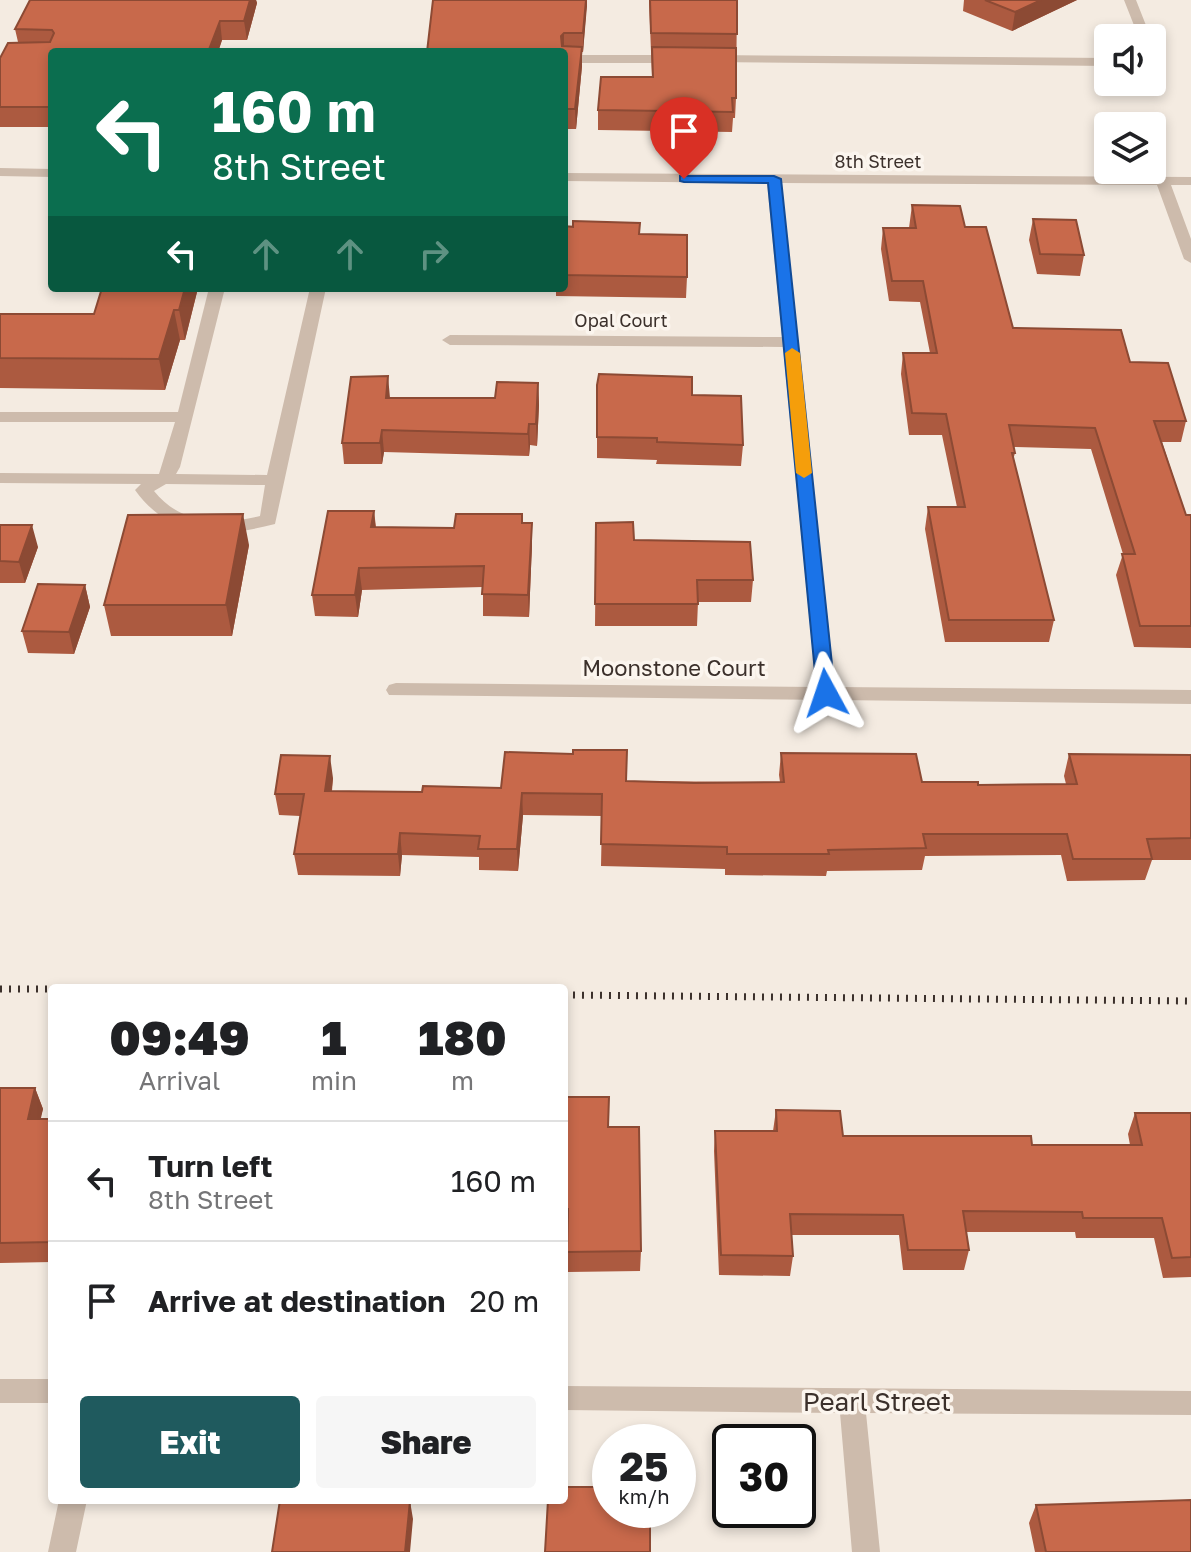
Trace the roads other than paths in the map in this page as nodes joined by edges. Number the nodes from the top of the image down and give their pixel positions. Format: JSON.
{"nodes":[{"id":1,"x":1130,"y":0,"type":"edge"},
{"id":2,"x":1139,"y":24,"type":"edge"},
{"id":3,"x":568,"y":59,"type":"edge"},
{"id":4,"x":688,"y":59,"type":"edge"},
{"id":5,"x":704,"y":59,"type":"edge"},
{"id":6,"x":1094,"y":62,"type":"edge"},
{"id":7,"x":0,"y":172,"type":"edge"},
{"id":8,"x":48,"y":173,"type":"edge"},
{"id":9,"x":568,"y":177,"type":"edge"},
{"id":10,"x":774,"y":179,"type":"junction"},
{"id":11,"x":1094,"y":180,"type":"edge"},
{"id":12,"x":1166,"y":180,"type":"edge"},
{"id":13,"x":1191,"y":181,"type":"edge"},
{"id":14,"x":1163,"y":184,"type":"edge"},
{"id":15,"x":1191,"y":259,"type":"edge"},
{"id":16,"x":216,"y":292,"type":"edge"},
{"id":17,"x":317,"y":292,"type":"edge"},
{"id":18,"x":450,"y":340,"type":"dead end"},
{"id":19,"x":791,"y":342,"type":"junction"},
{"id":20,"x":0,"y":417,"type":"edge"},
{"id":21,"x":185,"y":417,"type":"junction"},
{"id":22,"x":0,"y":478,"type":"edge"},
{"id":23,"x":165,"y":478,"type":"junction"},
{"id":24,"x":274,"y":480,"type":"junction"},
{"id":25,"x":396,"y":690,"type":"dead end"},
{"id":26,"x":826,"y":693,"type":"junction"},
{"id":27,"x":1191,"y":697,"type":"edge"},
{"id":28,"x":0,"y":1391,"type":"edge"},
{"id":29,"x":48,"y":1391,"type":"edge"},
{"id":30,"x":568,"y":1398,"type":"edge"},
{"id":31,"x":852,"y":1402,"type":"junction"},
{"id":32,"x":1191,"y":1403,"type":"edge"},
{"id":33,"x":72,"y":1504,"type":"edge"},
{"id":34,"x":62,"y":1552,"type":"edge"},
{"id":35,"x":866,"y":1552,"type":"edge"}],
"edges":[{"from":1,"to":2,"type":"street"},
{"from":3,"to":4,"type":"street"},
{"from":5,"to":6,"type":"street"},
{"from":7,"to":8,"type":"street"},
{"from":9,"to":10,"type":"street","name":"8th Street"},
{"from":10,"to":11,"type":"street","name":"8th Street"},
{"from":10,"to":19,"type":"street"},
{"from":12,"to":13,"type":"street","name":"8th Street"},
{"from":14,"to":15,"type":"street"},
{"from":16,"to":21,"type":"street"},
{"from":17,"to":24,"type":"street"},
{"from":18,"to":19,"type":"street","name":"Opal Court"},
{"from":19,"to":26,"type":"street"},
{"from":20,"to":21,"type":"street"},
{"from":21,"to":23,"type":"street"},
{"from":22,"to":23,"type":"street"},
{"from":23,"to":24,"type":"street"},
{"from":23,"to":24,"type":"street"},
{"from":25,"to":26,"type":"street","name":"Moonstone Court"},
{"from":26,"to":27,"type":"street","name":"Moonstone Court"},
{"from":28,"to":29,"type":"street"},
{"from":30,"to":31,"type":"street","name":"Pearl Street"},
{"from":31,"to":32,"type":"street","name":"Pearl Street"},
{"from":31,"to":35,"type":"street"},
{"from":33,"to":34,"type":"street"}]}
